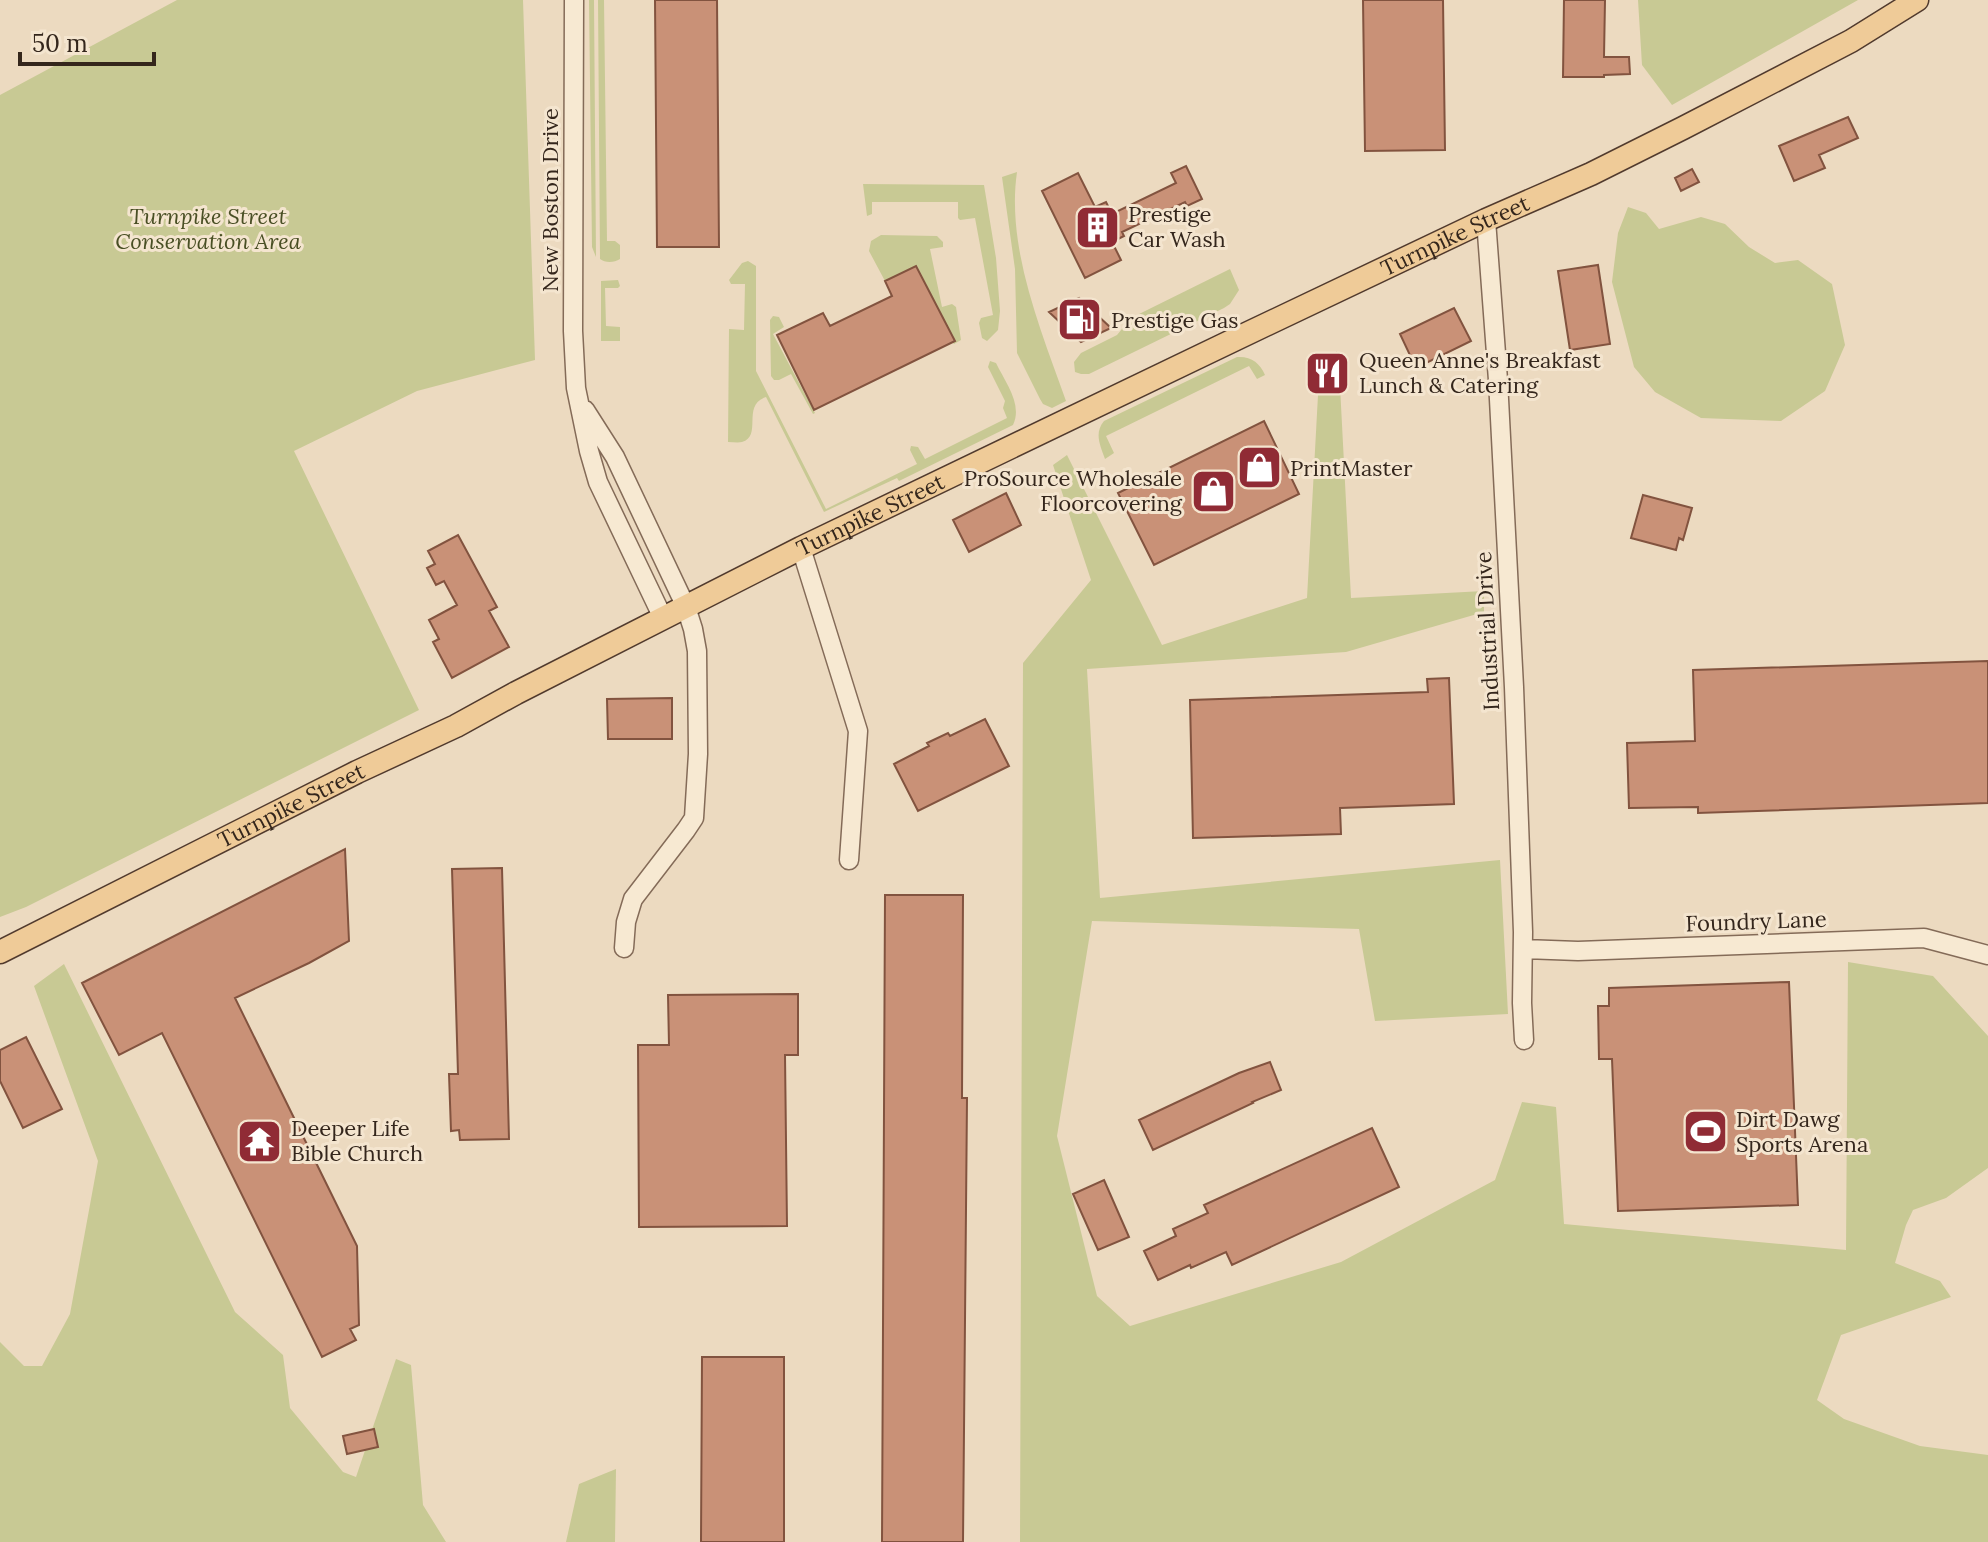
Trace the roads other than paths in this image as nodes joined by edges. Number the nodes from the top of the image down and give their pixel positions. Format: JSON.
{"nodes":[{"id":1,"x":574,"y":0,"type":"edge"},
{"id":2,"x":1917,"y":0,"type":"edge"},
{"id":3,"x":1486,"y":220,"type":"junction"},
{"id":4,"x":579,"y":401,"type":"junction"},
{"id":5,"x":801,"y":548,"type":"junction"},
{"id":6,"x":686,"y":607,"type":"junction"},
{"id":7,"x":663,"y":618,"type":"junction"},
{"id":8,"x":849,"y":860,"type":"dead end"},
{"id":9,"x":624,"y":948,"type":"dead end"},
{"id":10,"x":1523,"y":949,"type":"junction"},
{"id":11,"x":0,"y":952,"type":"edge"},
{"id":12,"x":1988,"y":955,"type":"edge"},
{"id":13,"x":1524,"y":1040,"type":"dead end"}],
"edges":[{"from":1,"to":4,"type":"street","name":"New Boston Drive"},
{"from":2,"to":3,"type":"main road","name":"Turnpike Street"},
{"from":3,"to":5,"type":"main road","name":"Turnpike Street"},
{"from":3,"to":10,"type":"street","name":"Industrial Drive"},
{"from":4,"to":6,"type":"street","name":"New Boston Drive"},
{"from":4,"to":7,"type":"street","name":"New Boston Drive"},
{"from":5,"to":6,"type":"main road","name":"Turnpike Street"},
{"from":5,"to":8,"type":"street"},
{"from":6,"to":7,"type":"main road","name":"Turnpike Street"},
{"from":6,"to":9,"type":"street","name":"New Boston Drive"},
{"from":7,"to":11,"type":"main road","name":"Turnpike Street"},
{"from":10,"to":12,"type":"street","name":"Foundry Lane"},
{"from":10,"to":13,"type":"street","name":"Industrial Drive"}]}
